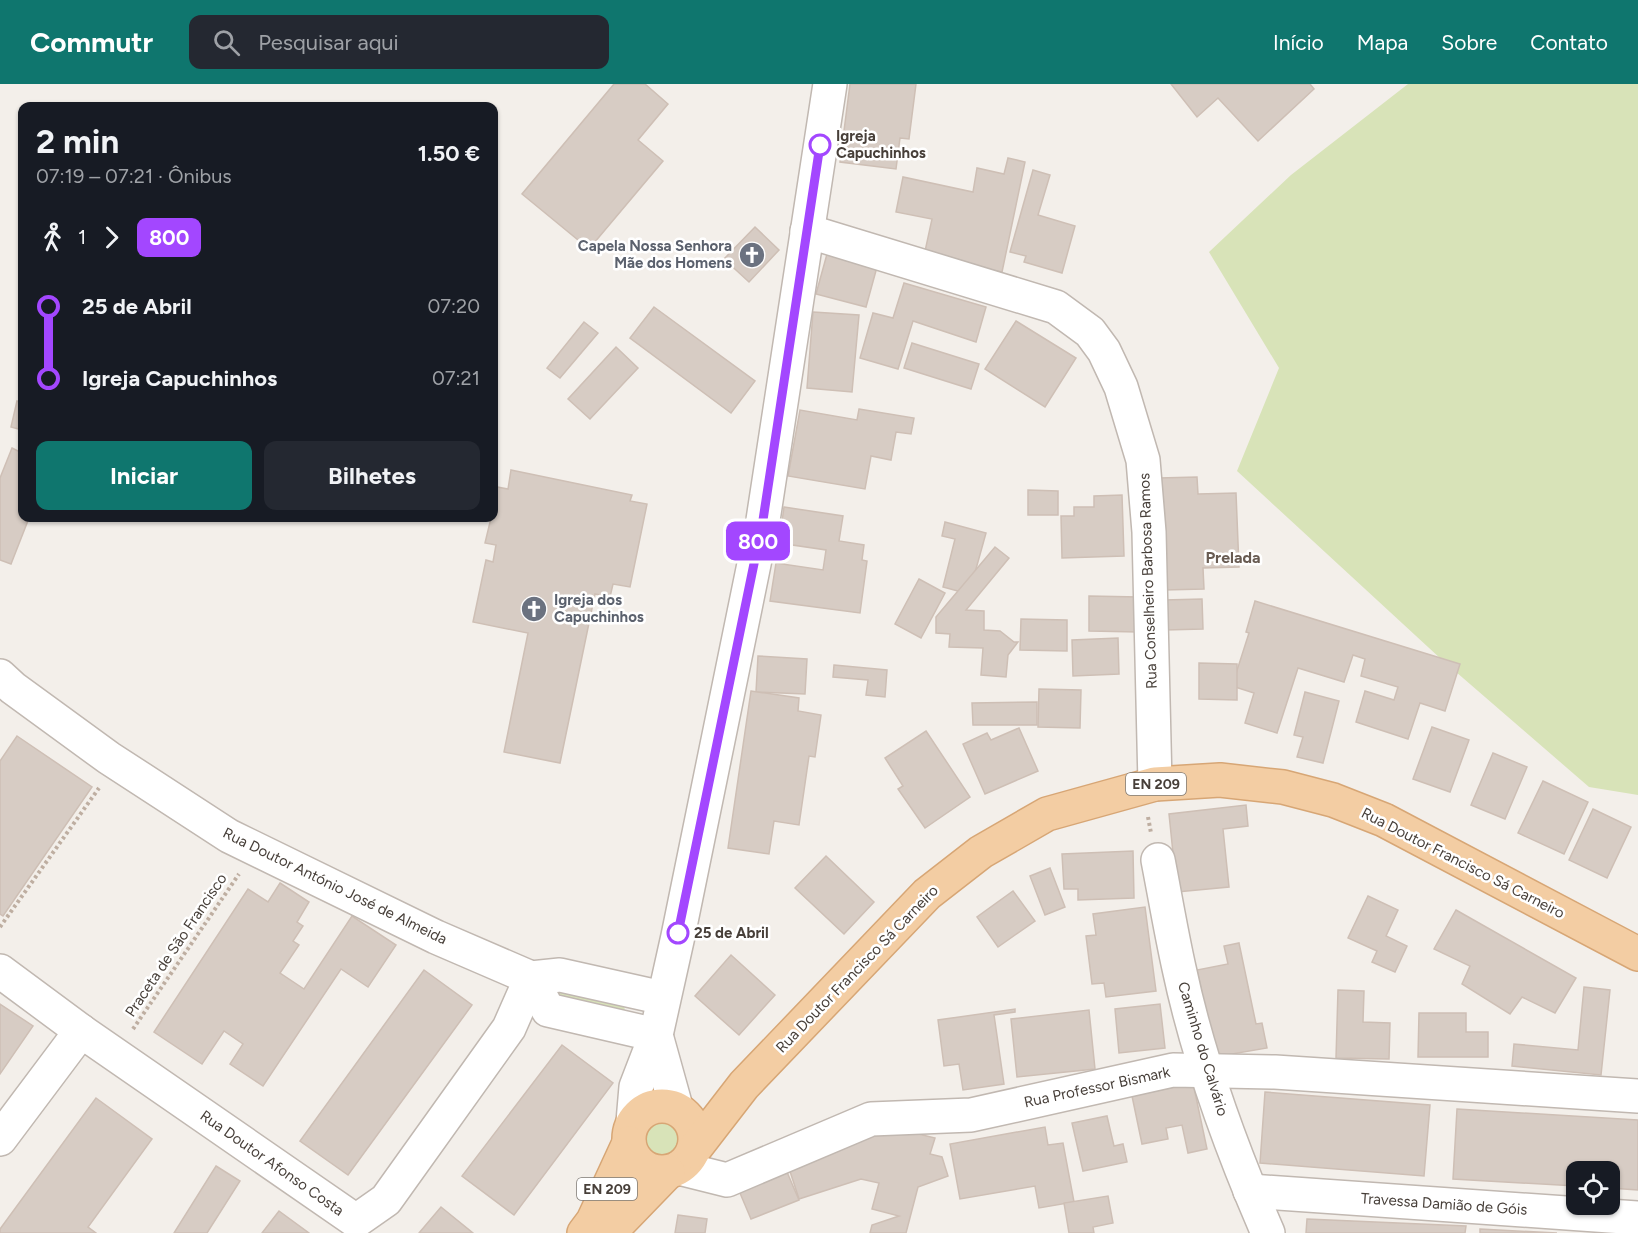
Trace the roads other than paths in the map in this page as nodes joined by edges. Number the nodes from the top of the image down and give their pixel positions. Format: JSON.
{"nodes":[{"id":1,"x":830,"y":84,"type":"edge"},
{"id":2,"x":807,"y":231,"type":"junction"},
{"id":3,"x":0,"y":676,"type":"edge"},
{"id":4,"x":1149,"y":786,"type":"junction"},
{"id":5,"x":1158,"y":860,"type":"road end"},
{"id":6,"x":1638,"y":954,"type":"edge"},
{"id":7,"x":0,"y":971,"type":"edge"},
{"id":8,"x":531,"y":978,"type":"junction"},
{"id":9,"x":663,"y":998,"type":"junction"},
{"id":10,"x":81,"y":1031,"type":"junction"},
{"id":11,"x":656,"y":1035,"type":"junction"},
{"id":12,"x":1207,"y":1070,"type":"junction"},
{"id":13,"x":744,"y":1085,"type":"junction"},
{"id":14,"x":1638,"y":1096,"type":"edge"},
{"id":15,"x":679,"y":1109,"type":"junction"},
{"id":16,"x":631,"y":1132,"type":"junction"},
{"id":17,"x":0,"y":1139,"type":"edge"},
{"id":18,"x":680,"y":1164,"type":"junction"},
{"id":19,"x":1250,"y":1191,"type":"junction"},
{"id":20,"x":1638,"y":1218,"type":"edge"},
{"id":21,"x":357,"y":1227,"type":"edge"},
{"id":22,"x":584,"y":1233,"type":"edge"},
{"id":23,"x":609,"y":1233,"type":"edge"},
{"id":24,"x":1268,"y":1233,"type":"edge"}],
"edges":[{"from":1,"to":2,"type":"street"},
{"from":2,"to":4,"type":"street","name":"Rua Conselheiro Barbosa Ramos"},
{"from":2,"to":9,"type":"street"},
{"from":3,"to":8,"type":"street","name":"Rua Doutor António José de Almeida"},
{"from":4,"to":6,"type":"main road","name":"Rua Doutor Francisco Sá Carneiro","number":"EN 209"},
{"from":4,"to":13,"type":"main road","name":"Rua Doutor Francisco Sá Carneiro","number":"EN 209"},
{"from":5,"to":12,"type":"street","name":"Caminho do Calvário"},
{"from":7,"to":10,"type":"street","name":"Rua Doutor Afonso Costa"},
{"from":8,"to":9,"type":"street","name":"Rua Doutor António José de Almeida"},
{"from":8,"to":11,"type":"street"},
{"from":8,"to":21,"type":"street","name":"Rua Doutor Afonso Costa"},
{"from":9,"to":11,"type":"street"},
{"from":10,"to":17,"type":"street"},
{"from":10,"to":21,"type":"street","name":"Rua Doutor Afonso Costa"},
{"from":11,"to":15,"type":"street"},
{"from":11,"to":16,"type":"street"},
{"from":12,"to":14,"type":"street","name":"Rua Professor Bismark"},
{"from":12,"to":18,"type":"street","name":"Rua Professor Bismark"},
{"from":12,"to":19,"type":"street","name":"Caminho do Calvário"},
{"from":13,"to":15,"type":"main road","name":"Rua Doutor Francisco Sá Carneiro","number":"EN 209"},
{"from":13,"to":18,"type":"main road","name":"Rua Doutor Francisco Sá Carneiro","number":"EN 209"},
{"from":15,"to":16,"type":"main road"},
{"from":15,"to":18,"type":"main road"},
{"from":16,"to":18,"type":"main road"},
{"from":16,"to":22,"type":"main road","number":"EN 209"},
{"from":18,"to":23,"type":"main road","name":"Rua Doutor Francisco Sá Carneiro"},
{"from":19,"to":20,"type":"street","name":"Travessa Damião de Góis"},
{"from":19,"to":24,"type":"street","name":"Caminho do Calvário"}]}
